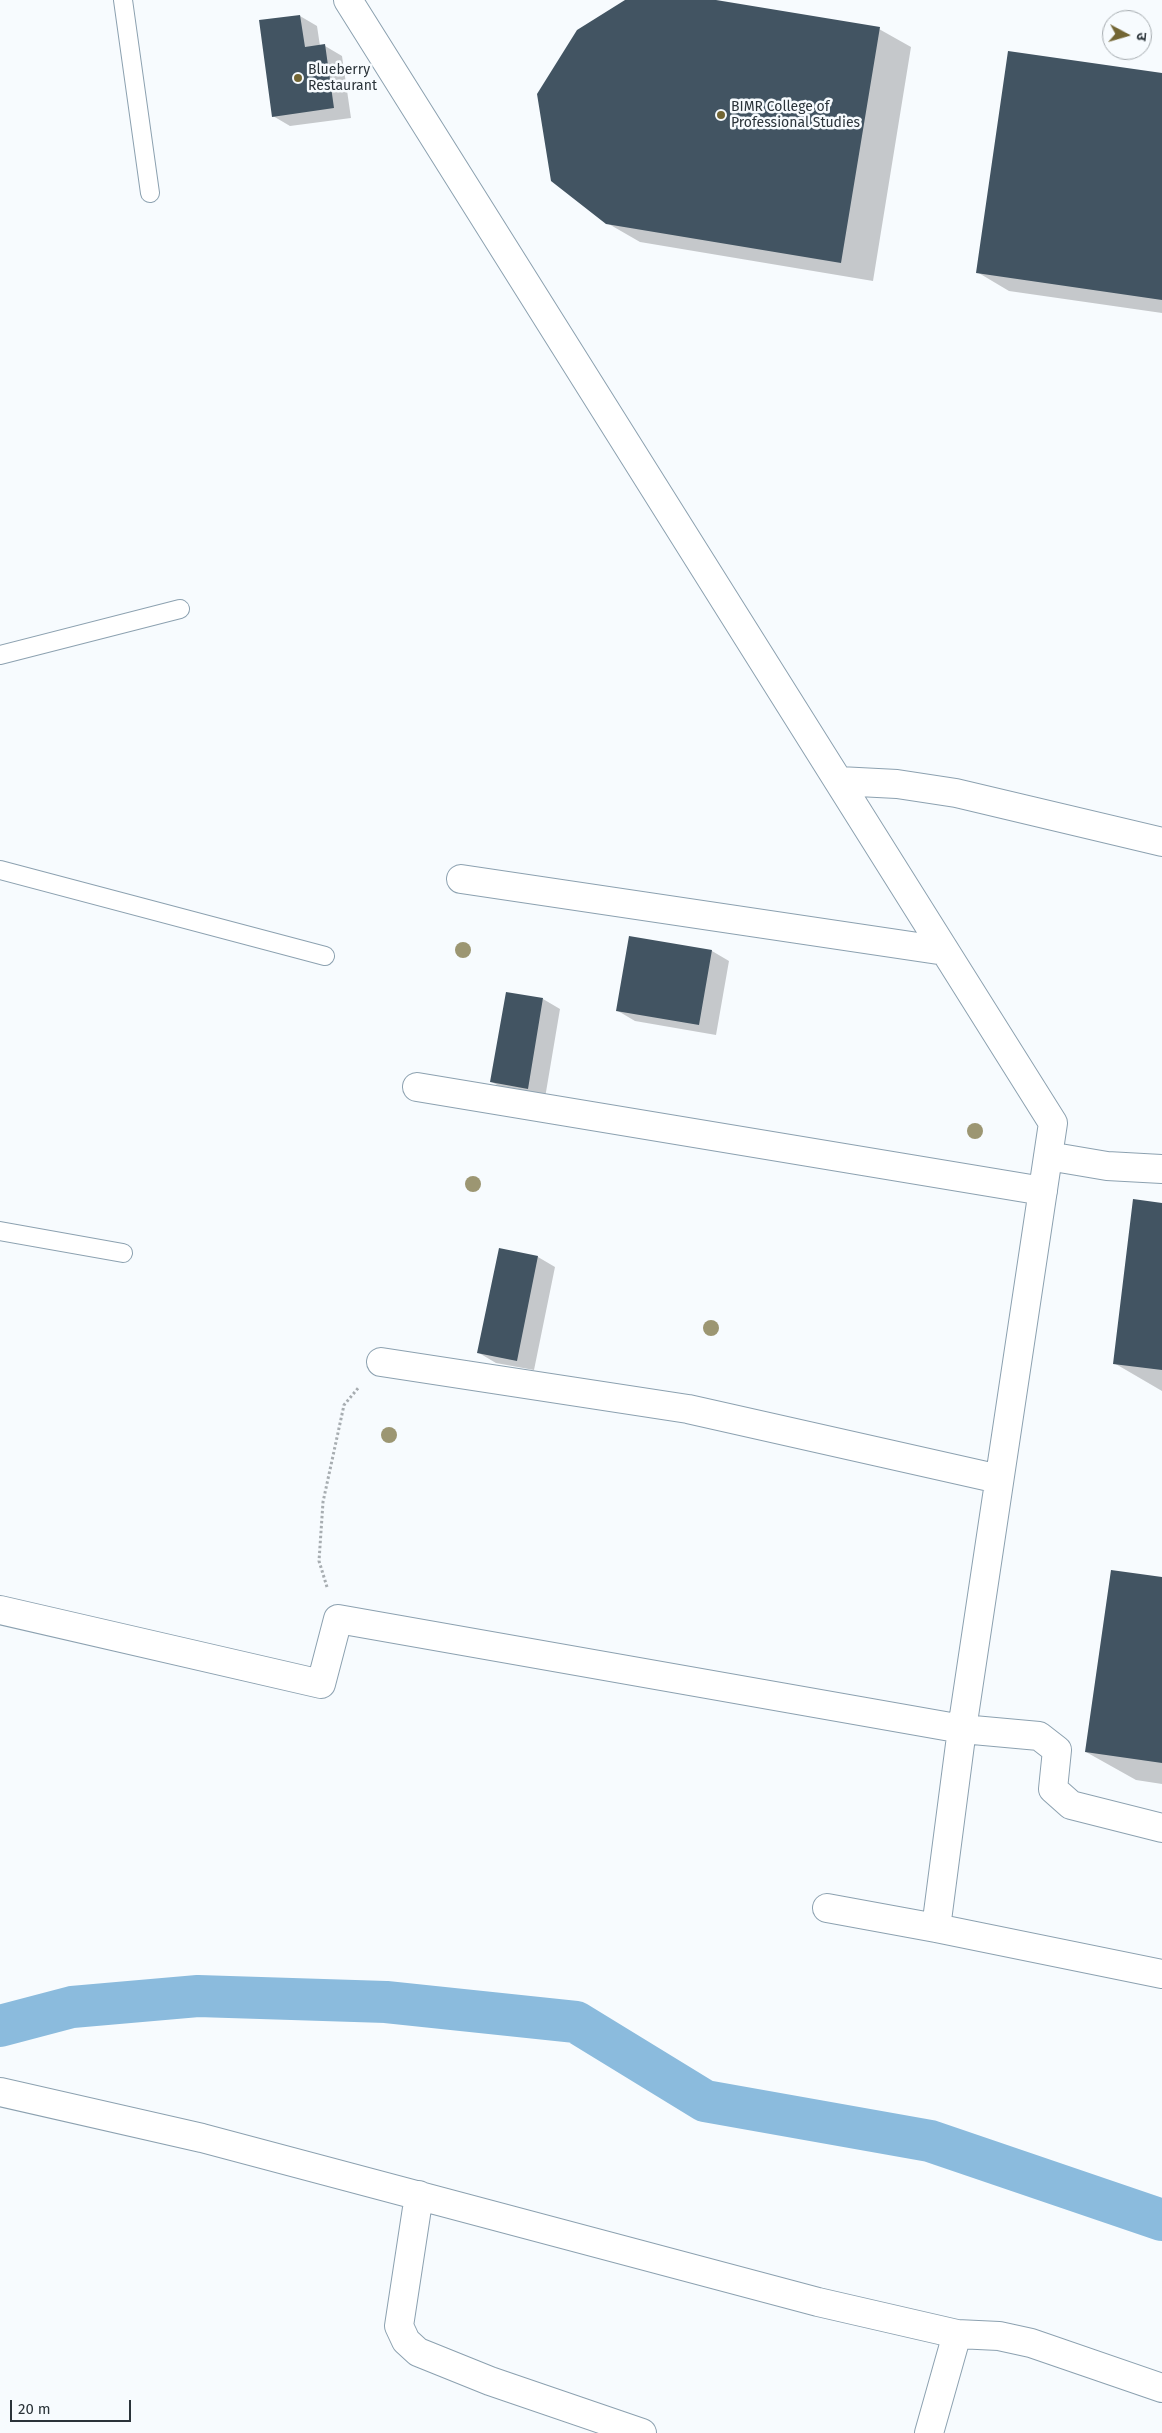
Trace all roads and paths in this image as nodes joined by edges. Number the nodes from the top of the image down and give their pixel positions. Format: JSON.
{"nodes":[{"id":1,"x":123,"y":0,"type":"edge"},
{"id":2,"x":348,"y":0,"type":"edge"},
{"id":3,"x":150,"y":193,"type":"dead end"},
{"id":4,"x":180,"y":610,"type":"dead end"},
{"id":5,"x":0,"y":655,"type":"edge"},
{"id":6,"x":839,"y":781,"type":"junction"},
{"id":7,"x":1162,"y":842,"type":"edge"},
{"id":8,"x":0,"y":870,"type":"edge"},
{"id":9,"x":461,"y":879,"type":"dead end"},
{"id":10,"x":946,"y":951,"type":"junction"},
{"id":11,"x":324,"y":956,"type":"dead end"},
{"id":12,"x":417,"y":1087,"type":"dead end"},
{"id":13,"x":1048,"y":1156,"type":"junction"},
{"id":14,"x":1162,"y":1169,"type":"edge"},
{"id":15,"x":1043,"y":1191,"type":"junction"},
{"id":16,"x":0,"y":1231,"type":"edge"},
{"id":17,"x":123,"y":1253,"type":"dead end"},
{"id":18,"x":381,"y":1362,"type":"joint"},
{"id":19,"x":999,"y":1479,"type":"junction"},
{"id":20,"x":0,"y":1610,"type":"edge"},
{"id":21,"x":338,"y":1619,"type":"junction"},
{"id":22,"x":962,"y":1730,"type":"junction"},
{"id":23,"x":1162,"y":1828,"type":"edge"},
{"id":24,"x":826,"y":1908,"type":"dead end"},
{"id":25,"x":936,"y":1928,"type":"junction"},
{"id":26,"x":1162,"y":1974,"type":"edge"},
{"id":27,"x":0,"y":2092,"type":"edge"},
{"id":28,"x":419,"y":2195,"type":"junction"},
{"id":29,"x":957,"y":2334,"type":"junction"},
{"id":30,"x":1162,"y":2388,"type":"edge"},
{"id":31,"x":642,"y":2433,"type":"edge"},
{"id":32,"x":928,"y":2433,"type":"edge"}],
"edges":[{"from":1,"to":3,"type":"lane"},
{"from":2,"to":6,"type":"street"},
{"from":4,"to":5,"type":"lane"},
{"from":6,"to":7,"type":"street"},
{"from":6,"to":10,"type":"street"},
{"from":8,"to":11,"type":"lane"},
{"from":9,"to":10,"type":"street"},
{"from":10,"to":13,"type":"street"},
{"from":12,"to":15,"type":"street"},
{"from":13,"to":14,"type":"street"},
{"from":13,"to":15,"type":"street"},
{"from":15,"to":19,"type":"street"},
{"from":16,"to":17,"type":"lane"},
{"from":18,"to":19,"type":"street"},
{"from":18,"to":21,"type":"path"},
{"from":19,"to":22,"type":"street"},
{"from":20,"to":21,"type":"street"},
{"from":21,"to":22,"type":"street"},
{"from":22,"to":23,"type":"street"},
{"from":22,"to":25,"type":"street"},
{"from":24,"to":25,"type":"street"},
{"from":25,"to":26,"type":"street"},
{"from":27,"to":28,"type":"street"},
{"from":28,"to":29,"type":"street"},
{"from":28,"to":31,"type":"street"},
{"from":29,"to":30,"type":"street"},
{"from":29,"to":32,"type":"street"}]}
